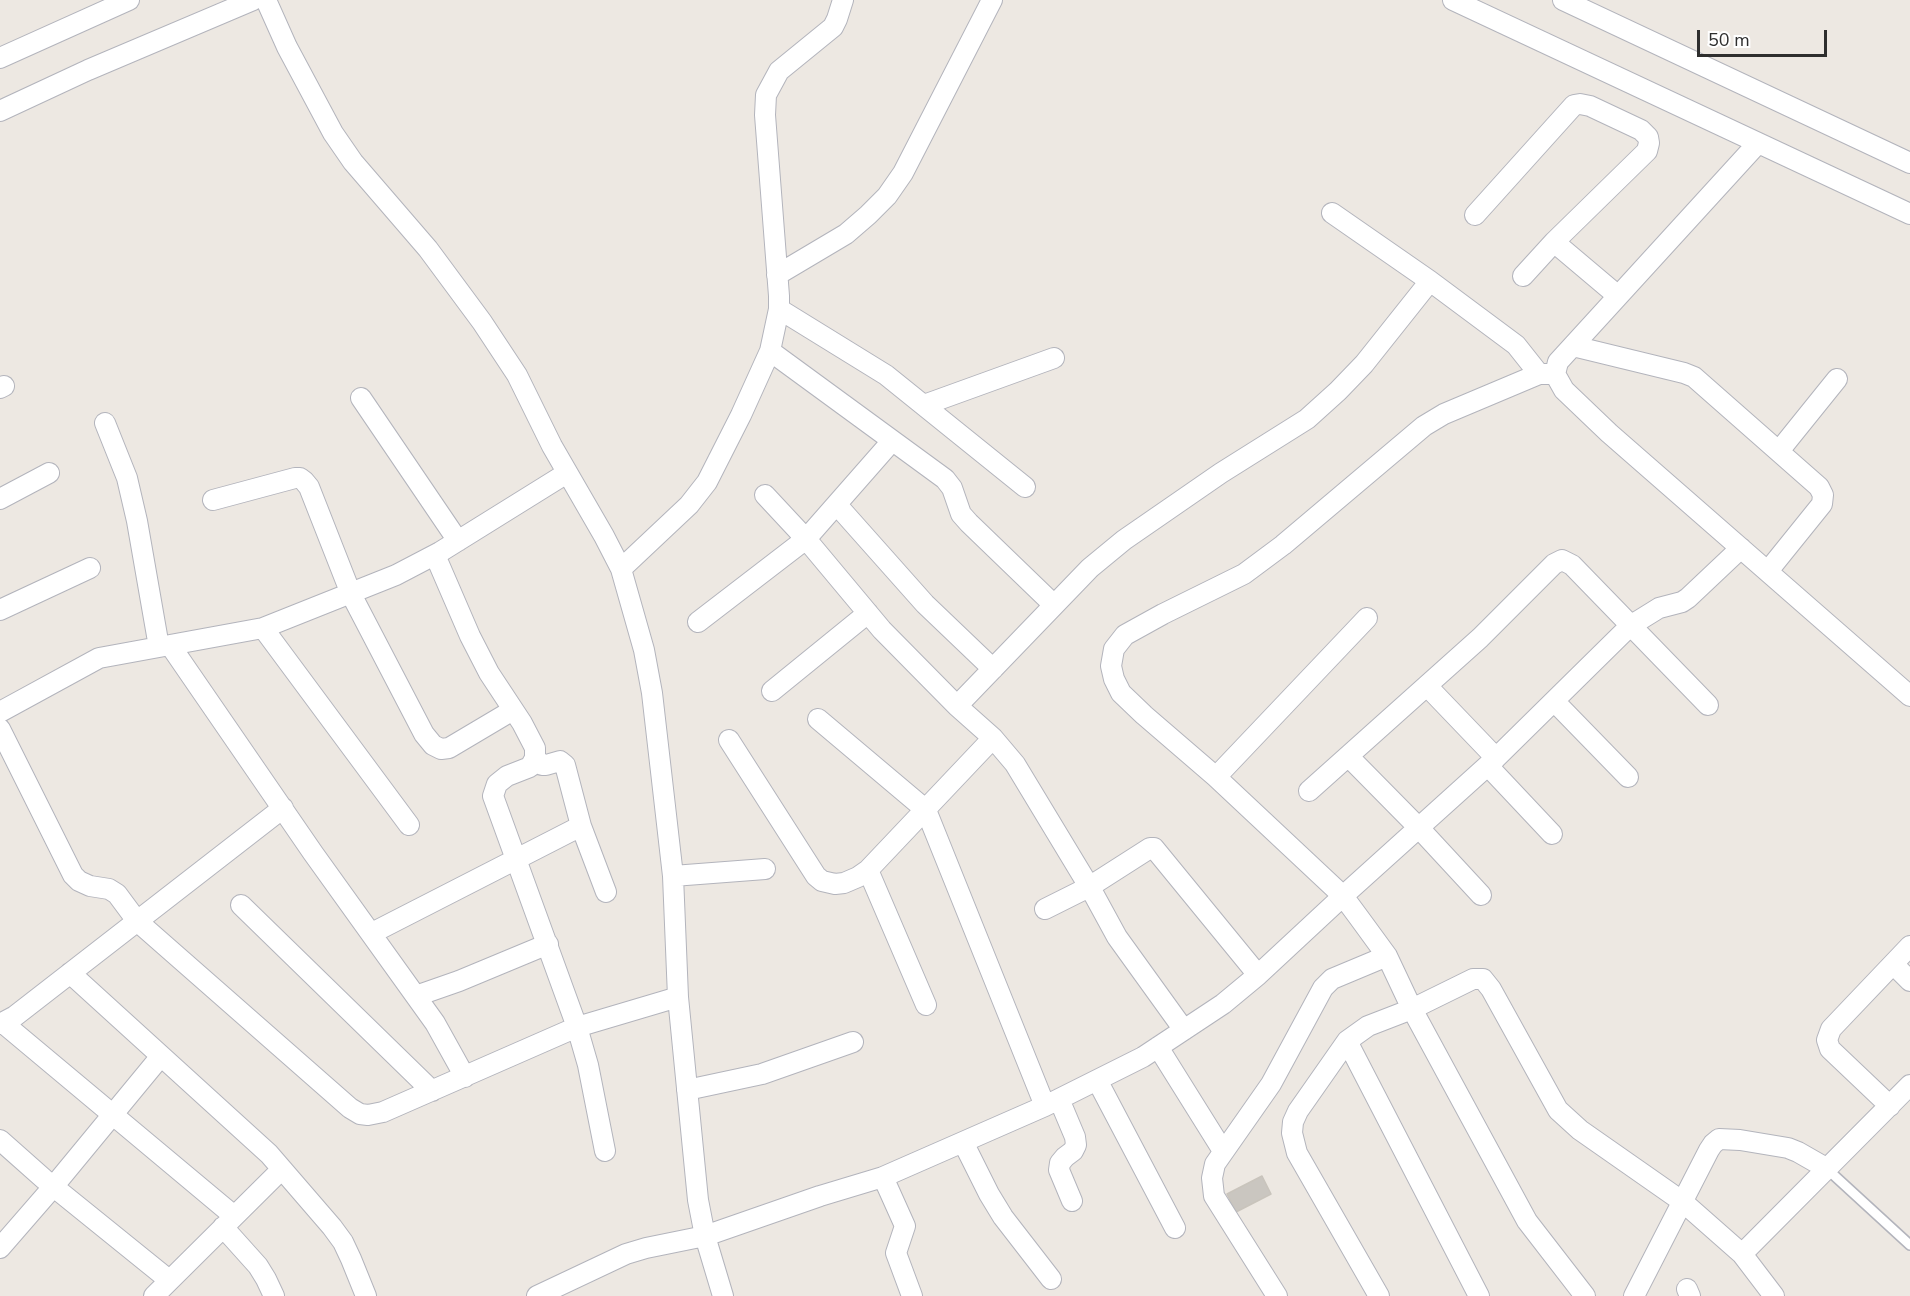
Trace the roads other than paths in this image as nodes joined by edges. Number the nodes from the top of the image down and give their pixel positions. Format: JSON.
{"nodes":[{"id":1,"x":129,"y":0,"type":"edge"},
{"id":2,"x":253,"y":0,"type":"edge"},
{"id":3,"x":266,"y":0,"type":"edge"},
{"id":4,"x":843,"y":0,"type":"edge"},
{"id":5,"x":992,"y":0,"type":"edge"},
{"id":6,"x":1453,"y":0,"type":"edge"},
{"id":7,"x":1563,"y":0,"type":"edge"},
{"id":8,"x":0,"y":58,"type":"edge"},
{"id":9,"x":0,"y":111,"type":"edge"},
{"id":10,"x":1758,"y":143,"type":"junction"},
{"id":11,"x":1910,"y":163,"type":"edge"},
{"id":12,"x":1332,"y":213,"type":"dead end"},
{"id":13,"x":1910,"y":214,"type":"edge"},
{"id":14,"x":1475,"y":215,"type":"dead end"},
{"id":15,"x":1554,"y":242,"type":"junction"},
{"id":16,"x":777,"y":275,"type":"junction"},
{"id":17,"x":1523,"y":276,"type":"dead end"},
{"id":18,"x":1430,"y":281,"type":"junction"},
{"id":19,"x":1618,"y":296,"type":"junction"},
{"id":20,"x":779,"y":309,"type":"junction"},
{"id":21,"x":1573,"y":346,"type":"junction"},
{"id":22,"x":770,"y":351,"type":"junction"},
{"id":23,"x":1054,"y":358,"type":"dead end"},
{"id":24,"x":1547,"y":374,"type":"junction"},
{"id":25,"x":1837,"y":379,"type":"dead end"},
{"id":26,"x":361,"y":398,"type":"dead end"},
{"id":27,"x":924,"y":405,"type":"junction"},
{"id":28,"x":105,"y":423,"type":"dead end"},
{"id":29,"x":892,"y":441,"type":"junction"},
{"id":30,"x":1779,"y":452,"type":"junction"},
{"id":31,"x":49,"y":473,"type":"dead end"},
{"id":32,"x":567,"y":473,"type":"junction"},
{"id":33,"x":1025,"y":487,"type":"dead end"},
{"id":34,"x":765,"y":495,"type":"dead end"},
{"id":35,"x":0,"y":499,"type":"edge"},
{"id":36,"x":213,"y":500,"type":"dead end"},
{"id":37,"x":837,"y":505,"type":"junction"},
{"id":38,"x":806,"y":540,"type":"junction"},
{"id":39,"x":458,"y":541,"type":"junction"},
{"id":40,"x":1741,"y":548,"type":"junction"},
{"id":41,"x":435,"y":555,"type":"junction"},
{"id":42,"x":90,"y":568,"type":"dead end"},
{"id":43,"x":621,"y":569,"type":"junction"},
{"id":44,"x":1768,"y":571,"type":"junction"},
{"id":45,"x":351,"y":594,"type":"junction"},
{"id":46,"x":1054,"y":605,"type":"junction"},
{"id":47,"x":0,"y":610,"type":"edge"},
{"id":48,"x":868,"y":613,"type":"junction"},
{"id":49,"x":1367,"y":618,"type":"dead end"},
{"id":50,"x":698,"y":622,"type":"dead end"},
{"id":51,"x":1630,"y":626,"type":"junction"},
{"id":52,"x":263,"y":628,"type":"junction"},
{"id":53,"x":165,"y":646,"type":"junction"},
{"id":54,"x":993,"y":669,"type":"junction"},
{"id":55,"x":1427,"y":686,"type":"junction"},
{"id":56,"x":772,"y":691,"type":"dead end"},
{"id":57,"x":1910,"y":696,"type":"edge"},
{"id":58,"x":1554,"y":701,"type":"junction"},
{"id":59,"x":1708,"y":705,"type":"dead end"},
{"id":60,"x":957,"y":706,"type":"junction"},
{"id":61,"x":513,"y":710,"type":"junction"},
{"id":62,"x":0,"y":712,"type":"edge"},
{"id":63,"x":818,"y":719,"type":"dead end"},
{"id":64,"x":0,"y":729,"type":"edge"},
{"id":65,"x":993,"y":738,"type":"junction"},
{"id":66,"x":729,"y":740,"type":"dead end"},
{"id":67,"x":1348,"y":756,"type":"junction"},
{"id":68,"x":535,"y":758,"type":"junction"},
{"id":69,"x":1492,"y":763,"type":"junction"},
{"id":70,"x":1216,"y":777,"type":"junction"},
{"id":71,"x":1628,"y":777,"type":"dead end"},
{"id":72,"x":1309,"y":791,"type":"dead end"},
{"id":73,"x":283,"y":808,"type":"junction"},
{"id":74,"x":926,"y":810,"type":"junction"},
{"id":75,"x":409,"y":825,"type":"dead end"},
{"id":76,"x":581,"y":826,"type":"junction"},
{"id":77,"x":1419,"y":828,"type":"junction"},
{"id":78,"x":1552,"y":834,"type":"dead end"},
{"id":79,"x":516,"y":859,"type":"junction"},
{"id":80,"x":765,"y":869,"type":"dead end"},
{"id":81,"x":868,"y":870,"type":"junction"},
{"id":82,"x":673,"y":876,"type":"junction"},
{"id":83,"x":1089,"y":887,"type":"junction"},
{"id":84,"x":606,"y":892,"type":"dead end"},
{"id":85,"x":1481,"y":895,"type":"dead end"},
{"id":86,"x":1343,"y":896,"type":"junction"},
{"id":87,"x":241,"y":905,"type":"dead end"},
{"id":88,"x":1045,"y":909,"type":"dead end"},
{"id":89,"x":137,"y":921,"type":"junction"},
{"id":90,"x":372,"y":933,"type":"junction"},
{"id":91,"x":548,"y":944,"type":"junction"},
{"id":92,"x":1910,"y":946,"type":"edge"},
{"id":93,"x":1387,"y":956,"type":"junction"},
{"id":94,"x":1893,"y":964,"type":"junction"},
{"id":95,"x":70,"y":973,"type":"junction"},
{"id":96,"x":1258,"y":975,"type":"junction"},
{"id":97,"x":1910,"y":981,"type":"edge"},
{"id":98,"x":416,"y":996,"type":"junction"},
{"id":99,"x":678,"y":998,"type":"junction"},
{"id":100,"x":926,"y":1005,"type":"dead end"},
{"id":101,"x":1412,"y":1009,"type":"junction"},
{"id":102,"x":1,"y":1024,"type":"edge"},
{"id":103,"x":577,"y":1027,"type":"junction"},
{"id":104,"x":1184,"y":1030,"type":"junction"},
{"id":105,"x":1347,"y":1041,"type":"junction"},
{"id":106,"x":853,"y":1042,"type":"dead end"},
{"id":107,"x":1158,"y":1047,"type":"junction"},
{"id":108,"x":161,"y":1056,"type":"junction"},
{"id":109,"x":465,"y":1077,"type":"junction"},
{"id":110,"x":1097,"y":1080,"type":"junction"},
{"id":111,"x":1910,"y":1085,"type":"edge"},
{"id":112,"x":687,"y":1090,"type":"junction"},
{"id":113,"x":432,"y":1091,"type":"junction"},
{"id":114,"x":1052,"y":1102,"type":"junction"},
{"id":115,"x":1890,"y":1106,"type":"junction"},
{"id":116,"x":113,"y":1114,"type":"junction"},
{"id":117,"x":0,"y":1140,"type":"edge"},
{"id":118,"x":963,"y":1142,"type":"junction"},
{"id":119,"x":605,"y":1151,"type":"dead end"},
{"id":120,"x":1223,"y":1151,"type":"junction"},
{"id":121,"x":1826,"y":1168,"type":"junction"},
{"id":122,"x":282,"y":1169,"type":"junction"},
{"id":123,"x":884,"y":1177,"type":"junction"},
{"id":124,"x":53,"y":1186,"type":"junction"},
{"id":125,"x":1072,"y":1201,"type":"dead end"},
{"id":126,"x":1683,"y":1202,"type":"junction"},
{"id":127,"x":228,"y":1222,"type":"junction"},
{"id":128,"x":1175,"y":1228,"type":"dead end"},
{"id":129,"x":705,"y":1236,"type":"junction"},
{"id":130,"x":1910,"y":1245,"type":"edge"},
{"id":131,"x":0,"y":1248,"type":"edge"},
{"id":132,"x":1742,"y":1254,"type":"junction"},
{"id":133,"x":1051,"y":1279,"type":"dead end"},
{"id":134,"x":169,"y":1280,"type":"junction"},
{"id":135,"x":154,"y":1296,"type":"edge"},
{"id":136,"x":274,"y":1296,"type":"edge"},
{"id":137,"x":366,"y":1296,"type":"edge"},
{"id":138,"x":537,"y":1296,"type":"edge"},
{"id":139,"x":723,"y":1296,"type":"edge"},
{"id":140,"x":912,"y":1296,"type":"edge"},
{"id":141,"x":1277,"y":1296,"type":"edge"},
{"id":142,"x":1379,"y":1296,"type":"edge"},
{"id":143,"x":1479,"y":1296,"type":"edge"},
{"id":144,"x":1585,"y":1296,"type":"edge"},
{"id":145,"x":1634,"y":1296,"type":"edge"},
{"id":146,"x":1774,"y":1296,"type":"edge"}],
"edges":[{"from":1,"to":8,"type":"street"},
{"from":2,"to":9,"type":"street"},
{"from":3,"to":32,"type":"street"},
{"from":4,"to":16,"type":"street"},
{"from":5,"to":16,"type":"street"},
{"from":6,"to":10,"type":"street"},
{"from":7,"to":11,"type":"street"},
{"from":10,"to":13,"type":"street"},
{"from":10,"to":19,"type":"street"},
{"from":12,"to":18,"type":"street"},
{"from":14,"to":15,"type":"street"},
{"from":15,"to":17,"type":"street"},
{"from":15,"to":19,"type":"street"},
{"from":16,"to":20,"type":"street"},
{"from":18,"to":24,"type":"street"},
{"from":18,"to":46,"type":"street"},
{"from":19,"to":21,"type":"street"},
{"from":20,"to":22,"type":"street"},
{"from":20,"to":27,"type":"street"},
{"from":21,"to":24,"type":"street"},
{"from":21,"to":30,"type":"street"},
{"from":22,"to":29,"type":"street"},
{"from":22,"to":43,"type":"street"},
{"from":23,"to":27,"type":"street"},
{"from":24,"to":40,"type":"street"},
{"from":24,"to":70,"type":"street"},
{"from":25,"to":30,"type":"street"},
{"from":26,"to":39,"type":"street"},
{"from":27,"to":33,"type":"street"},
{"from":28,"to":53,"type":"street"},
{"from":29,"to":37,"type":"street"},
{"from":29,"to":46,"type":"street"},
{"from":30,"to":44,"type":"street"},
{"from":31,"to":35,"type":"street"},
{"from":32,"to":39,"type":"street"},
{"from":32,"to":43,"type":"street"},
{"from":34,"to":38,"type":"street"},
{"from":36,"to":45,"type":"street"},
{"from":37,"to":38,"type":"street"},
{"from":37,"to":54,"type":"street"},
{"from":38,"to":48,"type":"street"},
{"from":38,"to":50,"type":"street"},
{"from":39,"to":41,"type":"street"},
{"from":40,"to":44,"type":"street"},
{"from":40,"to":51,"type":"street"},
{"from":41,"to":45,"type":"street"},
{"from":41,"to":61,"type":"street"},
{"from":42,"to":47,"type":"street"},
{"from":43,"to":82,"type":"street"},
{"from":44,"to":57,"type":"street"},
{"from":45,"to":52,"type":"street"},
{"from":45,"to":61,"type":"street"},
{"from":46,"to":54,"type":"street"},
{"from":48,"to":56,"type":"street"},
{"from":48,"to":60,"type":"street"},
{"from":49,"to":70,"type":"street"},
{"from":51,"to":55,"type":"street"},
{"from":51,"to":58,"type":"street"},
{"from":51,"to":59,"type":"street"},
{"from":52,"to":53,"type":"street"},
{"from":52,"to":75,"type":"street"},
{"from":53,"to":62,"type":"street"},
{"from":53,"to":73,"type":"street"},
{"from":54,"to":60,"type":"street"},
{"from":55,"to":67,"type":"street"},
{"from":55,"to":69,"type":"street"},
{"from":58,"to":69,"type":"street"},
{"from":58,"to":71,"type":"street"},
{"from":60,"to":65,"type":"street"},
{"from":61,"to":68,"type":"street"},
{"from":63,"to":74,"type":"street"},
{"from":64,"to":89,"type":"street"},
{"from":65,"to":74,"type":"street"},
{"from":65,"to":83,"type":"street"},
{"from":66,"to":81,"type":"street"},
{"from":67,"to":72,"type":"street"},
{"from":67,"to":77,"type":"street"},
{"from":68,"to":76,"type":"street"},
{"from":68,"to":79,"type":"street"},
{"from":69,"to":77,"type":"street"},
{"from":69,"to":78,"type":"street"},
{"from":70,"to":86,"type":"street"},
{"from":73,"to":89,"type":"street"},
{"from":73,"to":90,"type":"street"},
{"from":74,"to":81,"type":"street"},
{"from":74,"to":114,"type":"street"},
{"from":76,"to":79,"type":"street"},
{"from":76,"to":84,"type":"street"},
{"from":77,"to":85,"type":"street"},
{"from":77,"to":86,"type":"street"},
{"from":79,"to":90,"type":"street"},
{"from":79,"to":91,"type":"street"},
{"from":80,"to":82,"type":"street"},
{"from":81,"to":100,"type":"street"},
{"from":82,"to":99,"type":"street"},
{"from":83,"to":88,"type":"street"},
{"from":83,"to":96,"type":"street"},
{"from":83,"to":104,"type":"street"},
{"from":86,"to":93,"type":"street"},
{"from":86,"to":96,"type":"street"},
{"from":87,"to":113,"type":"street"},
{"from":89,"to":95,"type":"street"},
{"from":89,"to":113,"type":"street"},
{"from":90,"to":98,"type":"street"},
{"from":91,"to":98,"type":"street"},
{"from":91,"to":103,"type":"street"},
{"from":92,"to":94,"type":"street"},
{"from":93,"to":101,"type":"street"},
{"from":93,"to":120,"type":"street"},
{"from":94,"to":97,"type":"street"},
{"from":94,"to":115,"type":"street"},
{"from":95,"to":102,"type":"street"},
{"from":95,"to":108,"type":"street"},
{"from":96,"to":104,"type":"street"},
{"from":98,"to":109,"type":"street"},
{"from":99,"to":103,"type":"street"},
{"from":99,"to":112,"type":"street"},
{"from":101,"to":105,"type":"street"},
{"from":101,"to":126,"type":"street"},
{"from":101,"to":144,"type":"street"},
{"from":102,"to":116,"type":"street"},
{"from":103,"to":109,"type":"street"},
{"from":103,"to":119,"type":"street"},
{"from":104,"to":107,"type":"street"},
{"from":105,"to":142,"type":"street"},
{"from":105,"to":143,"type":"street"},
{"from":106,"to":112,"type":"street"},
{"from":107,"to":110,"type":"street"},
{"from":107,"to":120,"type":"street"},
{"from":108,"to":116,"type":"street"},
{"from":108,"to":122,"type":"street"},
{"from":109,"to":113,"type":"street"},
{"from":110,"to":114,"type":"street"},
{"from":110,"to":128,"type":"street"},
{"from":111,"to":115,"type":"street"},
{"from":112,"to":129,"type":"street"},
{"from":114,"to":118,"type":"street"},
{"from":114,"to":125,"type":"street"},
{"from":115,"to":121,"type":"street"},
{"from":116,"to":124,"type":"street"},
{"from":116,"to":127,"type":"street"},
{"from":117,"to":124,"type":"street"},
{"from":118,"to":123,"type":"street"},
{"from":118,"to":133,"type":"street"},
{"from":120,"to":141,"type":"street"},
{"from":121,"to":126,"type":"street"},
{"from":121,"to":130,"type":"lane"},
{"from":121,"to":132,"type":"street"},
{"from":122,"to":127,"type":"street"},
{"from":122,"to":137,"type":"street"},
{"from":123,"to":129,"type":"street"},
{"from":123,"to":140,"type":"street"},
{"from":124,"to":131,"type":"street"},
{"from":124,"to":134,"type":"street"},
{"from":126,"to":132,"type":"street"},
{"from":126,"to":145,"type":"street"},
{"from":127,"to":134,"type":"street"},
{"from":127,"to":136,"type":"street"},
{"from":129,"to":138,"type":"street"},
{"from":129,"to":139,"type":"street"},
{"from":132,"to":146,"type":"street"},
{"from":134,"to":135,"type":"street"}]}
